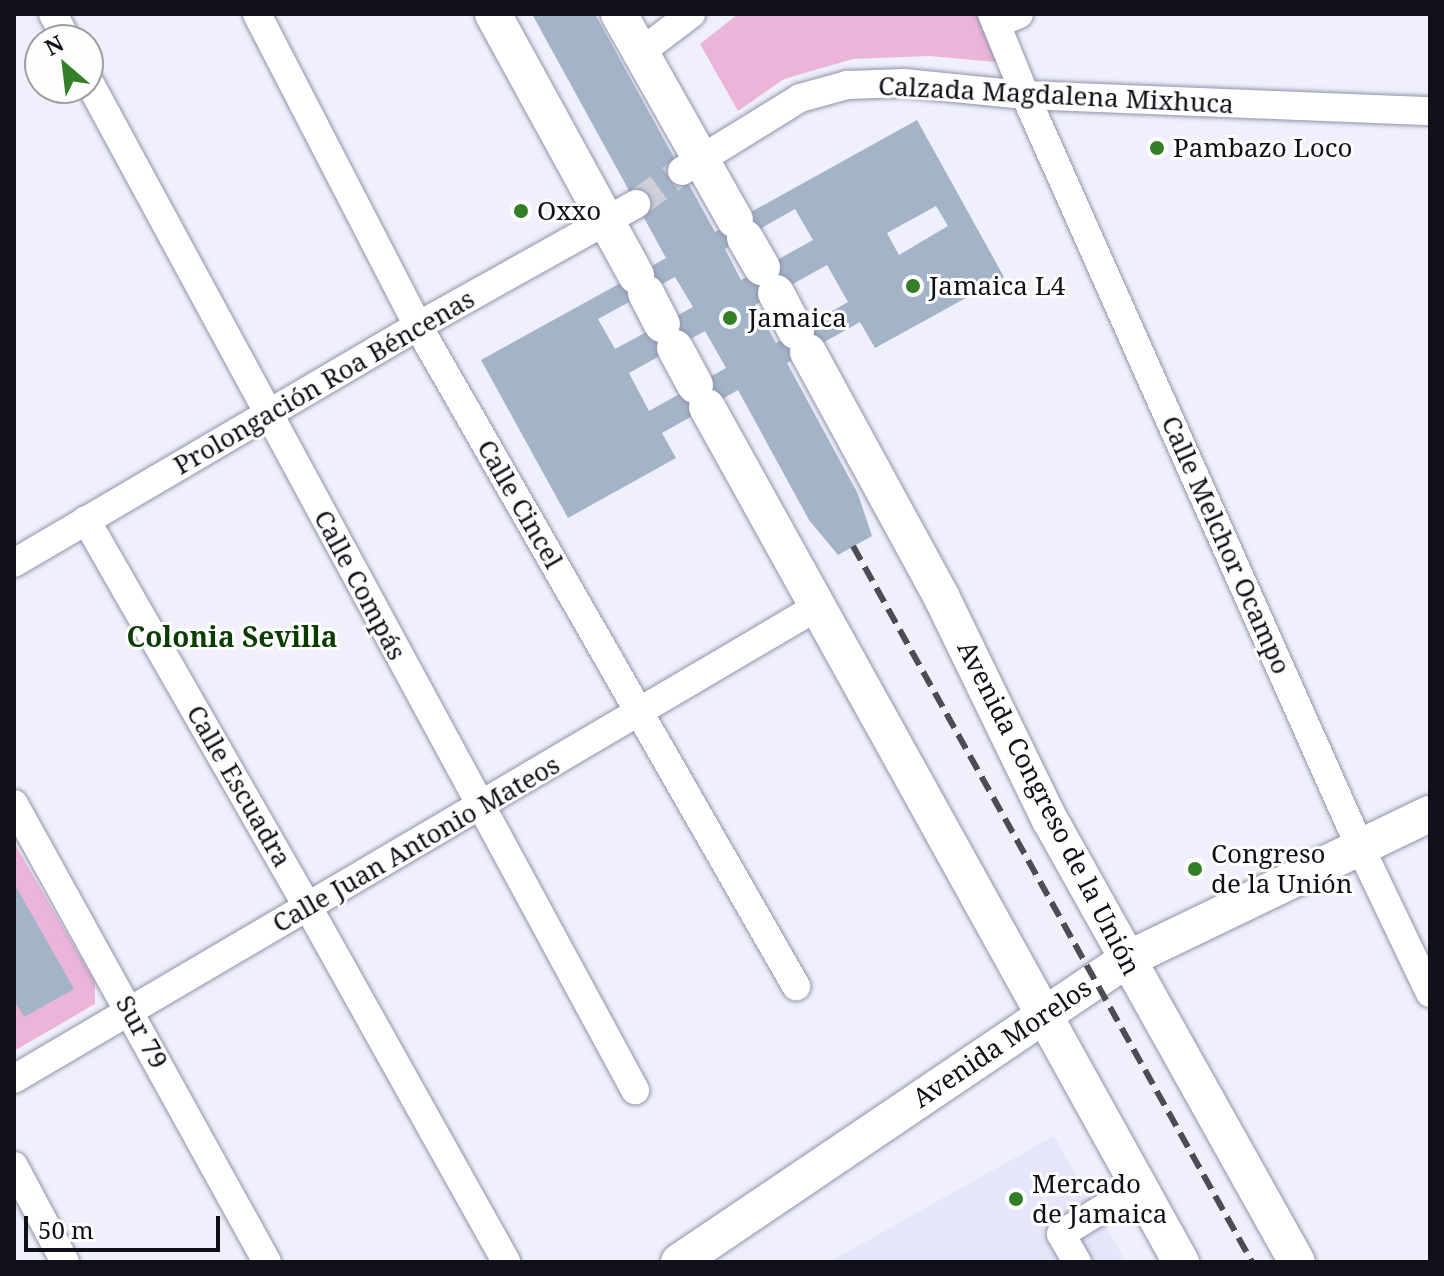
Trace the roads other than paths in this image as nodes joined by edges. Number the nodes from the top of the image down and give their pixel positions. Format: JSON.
{"nodes":[{"id":1,"x":257,"y":14,"type":"edge"},
{"id":2,"x":493,"y":14,"type":"edge"},
{"id":3,"x":619,"y":14,"type":"edge"},
{"id":4,"x":691,"y":14,"type":"edge"},
{"id":5,"x":1002,"y":17,"type":"edge"},
{"id":6,"x":641,"y":52,"type":"junction"},
{"id":7,"x":1025,"y":95,"type":"junction"},
{"id":8,"x":101,"y":104,"type":"edge"},
{"id":9,"x":1430,"y":111,"type":"edge"},
{"id":10,"x":691,"y":165,"type":"junction"},
{"id":11,"x":622,"y":213,"type":"junction"},
{"id":12,"x":418,"y":326,"type":"junction"},
{"id":13,"x":268,"y":414,"type":"junction"},
{"id":14,"x":86,"y":520,"type":"junction"},
{"id":15,"x":14,"y":563,"type":"edge"},
{"id":16,"x":817,"y":607,"type":"junction"},
{"id":17,"x":639,"y":712,"type":"junction"},
{"id":18,"x":14,"y":804,"type":"edge"},
{"id":19,"x":480,"y":806,"type":"junction"},
{"id":20,"x":1430,"y":814,"type":"edge"},
{"id":21,"x":1353,"y":831,"type":"junction"},
{"id":22,"x":308,"y":907,"type":"junction"},
{"id":23,"x":1126,"y":960,"type":"junction"},
{"id":24,"x":796,"y":986,"type":"dead end"},
{"id":25,"x":1430,"y":993,"type":"edge"},
{"id":26,"x":130,"y":1011,"type":"junction"},
{"id":27,"x":1044,"y":1015,"type":"junction"},
{"id":28,"x":14,"y":1079,"type":"edge"},
{"id":29,"x":635,"y":1090,"type":"dead end"},
{"id":30,"x":14,"y":1166,"type":"edge"},
{"id":31,"x":1139,"y":1187,"type":"junction"},
{"id":32,"x":65,"y":1262,"type":"edge"},
{"id":33,"x":267,"y":1262,"type":"edge"},
{"id":34,"x":506,"y":1262,"type":"edge"},
{"id":35,"x":679,"y":1262,"type":"edge"},
{"id":36,"x":1077,"y":1262,"type":"edge"},
{"id":37,"x":1181,"y":1262,"type":"edge"},
{"id":38,"x":1297,"y":1262,"type":"edge"}],
"edges":[{"from":1,"to":12,"type":"street","name":"Calle Cincel"},
{"from":2,"to":11,"type":"main road"},
{"from":3,"to":6,"type":"main road","name":"Avenida Congreso de la Unión"},
{"from":4,"to":6,"type":"street"},
{"from":5,"to":7,"type":"street","name":"Calle Melchor Ocampo"},
{"from":6,"to":10,"type":"main road","name":"Avenida Congreso de la Unión"},
{"from":7,"to":9,"type":"street","name":"Calzada Magdalena Mixhuca"},
{"from":7,"to":10,"type":"street","name":"Calzada Magdalena Mixhuca"},
{"from":7,"to":21,"type":"street","name":"Calle Melchor Ocampo"},
{"from":8,"to":13,"type":"street","name":"Calle Compás"},
{"from":10,"to":23,"type":"main road","name":"Avenida Congreso de la Unión"},
{"from":11,"to":12,"type":"street","name":"Prolongación Roa Béncenas"},
{"from":11,"to":16,"type":"main road"},
{"from":12,"to":13,"type":"street","name":"Prolongación Roa Béncenas"},
{"from":12,"to":17,"type":"street","name":"Calle Cincel"},
{"from":13,"to":14,"type":"street","name":"Prolongación Roa Béncenas"},
{"from":13,"to":19,"type":"street","name":"Calle Compás"},
{"from":14,"to":15,"type":"street","name":"Prolongación Roa Béncenas"},
{"from":14,"to":22,"type":"street","name":"Calle Escuadra"},
{"from":16,"to":17,"type":"street","name":"Calle Juan Antonio Mateos"},
{"from":16,"to":27,"type":"main road"},
{"from":17,"to":19,"type":"street","name":"Calle Juan Antonio Mateos"},
{"from":17,"to":24,"type":"street","name":"Calle Cincel"},
{"from":18,"to":26,"type":"street","name":"Sur 79"},
{"from":19,"to":22,"type":"street","name":"Calle Juan Antonio Mateos"},
{"from":19,"to":29,"type":"street","name":"Calle Compás"},
{"from":20,"to":21,"type":"main road","name":"Avenida Morelos"},
{"from":21,"to":23,"type":"main road","name":"Avenida Morelos"},
{"from":21,"to":25,"type":"street","name":"Calle Melchor Ocampo"},
{"from":22,"to":26,"type":"street","name":"Calle Juan Antonio Mateos"},
{"from":22,"to":34,"type":"street","name":"Calle Escuadra"},
{"from":23,"to":27,"type":"main road","name":"Avenida Morelos"},
{"from":23,"to":38,"type":"main road","name":"Avenida Congreso de la Unión"},
{"from":26,"to":28,"type":"street","name":"Calle Juan Antonio Mateos"},
{"from":26,"to":33,"type":"street","name":"Sur 79"},
{"from":27,"to":31,"type":"main road"},
{"from":27,"to":35,"type":"main road","name":"Avenida Morelos"},
{"from":30,"to":32,"type":"street"},
{"from":31,"to":36,"type":"street"},
{"from":31,"to":37,"type":"main road"}]}
